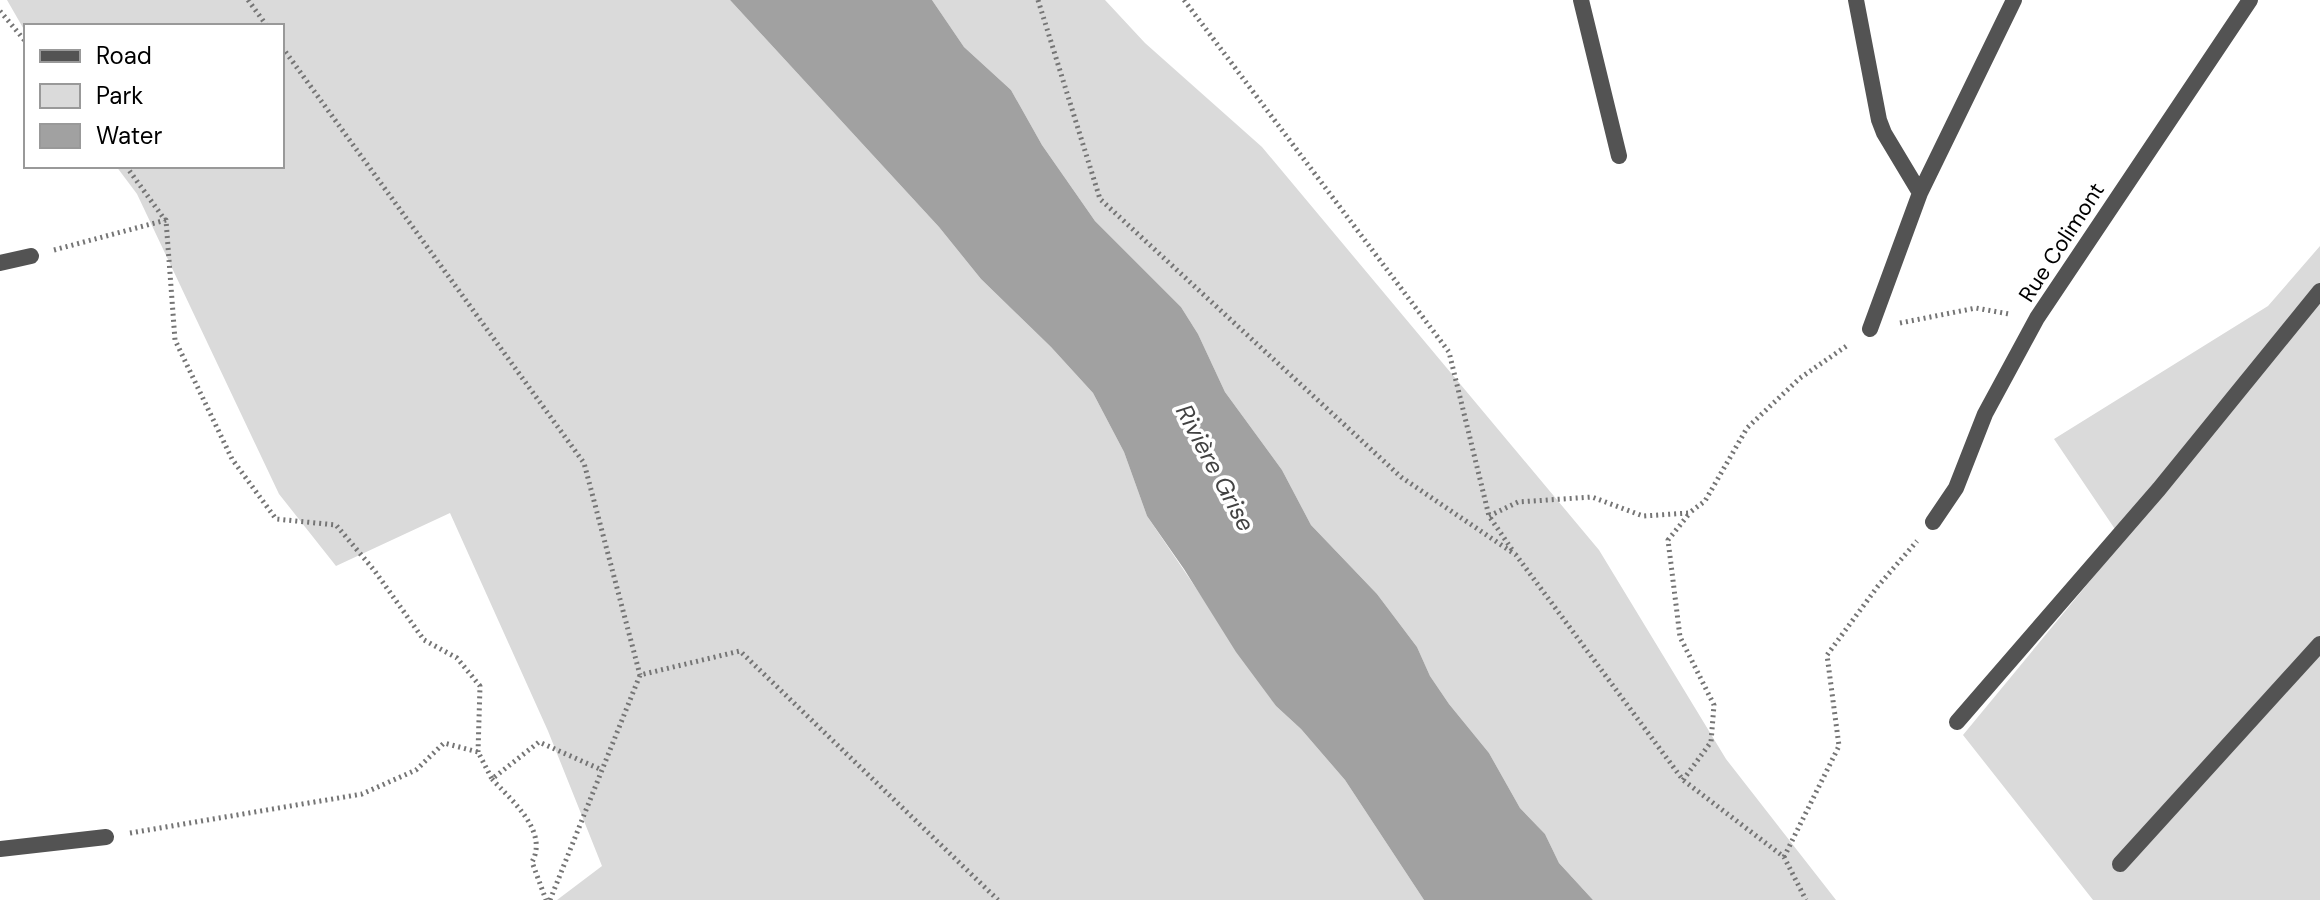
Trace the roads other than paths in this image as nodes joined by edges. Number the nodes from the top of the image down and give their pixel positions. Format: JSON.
{"nodes":[{"id":1,"x":1581,"y":0,"type":"edge"},
{"id":2,"x":1856,"y":0,"type":"edge"},
{"id":3,"x":2014,"y":0,"type":"edge"},
{"id":4,"x":2250,"y":0,"type":"edge"},
{"id":5,"x":1619,"y":156,"type":"dead end"},
{"id":6,"x":1920,"y":193,"type":"junction"},
{"id":7,"x":31,"y":256,"type":"road end"},
{"id":8,"x":0,"y":263,"type":"edge"},
{"id":9,"x":2320,"y":291,"type":"edge"},
{"id":10,"x":1870,"y":329,"type":"road end"},
{"id":11,"x":1933,"y":522,"type":"road end"},
{"id":12,"x":2320,"y":644,"type":"edge"},
{"id":13,"x":1957,"y":722,"type":"dead end"},
{"id":14,"x":106,"y":837,"type":"road end"},
{"id":15,"x":0,"y":849,"type":"edge"},
{"id":16,"x":2120,"y":864,"type":"dead end"}],
"edges":[{"from":1,"to":5,"type":"street"},
{"from":2,"to":6,"type":"street"},
{"from":3,"to":6,"type":"street"},
{"from":4,"to":11,"type":"street","name":"Rue Colimont"},
{"from":6,"to":10,"type":"street"},
{"from":7,"to":8,"type":"street"},
{"from":9,"to":13,"type":"street"},
{"from":12,"to":16,"type":"street"},
{"from":14,"to":15,"type":"street"}]}
